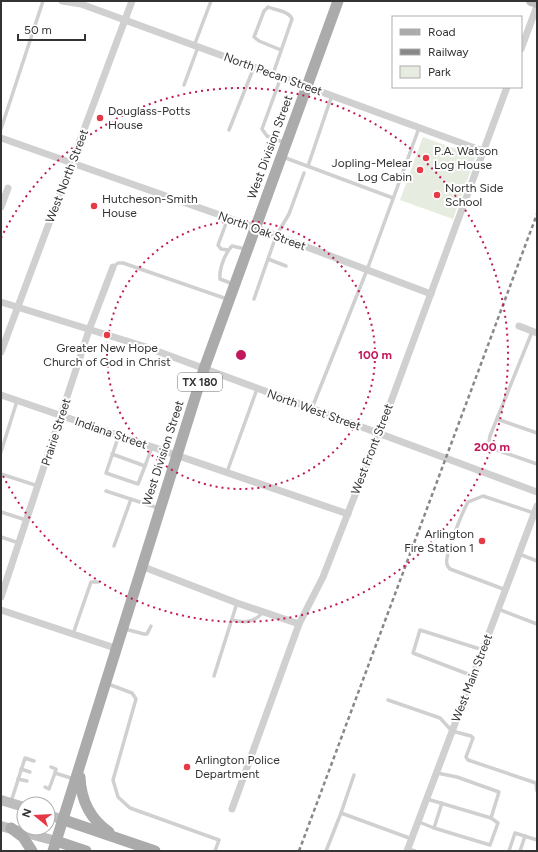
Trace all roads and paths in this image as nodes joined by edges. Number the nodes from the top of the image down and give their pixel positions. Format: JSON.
{"nodes":[{"id":1,"x":43,"y":1,"type":"edge"},
{"id":2,"x":62,"y":1,"type":"edge"},
{"id":3,"x":132,"y":1,"type":"edge"},
{"id":4,"x":211,"y":1,"type":"edge"},
{"id":5,"x":336,"y":1,"type":"edge"},
{"id":6,"x":531,"y":1,"type":"edge"},
{"id":7,"x":537,"y":4,"type":"edge"},
{"id":8,"x":125,"y":21,"type":"junction"},
{"id":9,"x":196,"y":46,"type":"junction"},
{"id":10,"x":522,"y":46,"type":"edge"},
{"id":11,"x":281,"y":50,"type":"junction"},
{"id":12,"x":254,"y":67,"type":"junction"},
{"id":13,"x":273,"y":74,"type":"junction"},
{"id":14,"x":281,"y":77,"type":"junction"},
{"id":15,"x":184,"y":85,"type":"dead end"},
{"id":16,"x":306,"y":86,"type":"junction"},
{"id":17,"x":507,"y":88,"type":"edge"},
{"id":18,"x":332,"y":95,"type":"junction"},
{"id":19,"x":419,"y":128,"type":"junction"},
{"id":20,"x":1,"y":129,"type":"edge"},
{"id":21,"x":229,"y":130,"type":"dead end"},
{"id":22,"x":1,"y":138,"type":"edge"},
{"id":23,"x":285,"y":143,"type":"junction"},
{"id":24,"x":483,"y":151,"type":"junction"},
{"id":25,"x":281,"y":156,"type":"junction"},
{"id":26,"x":72,"y":163,"type":"junction"},
{"id":27,"x":308,"y":166,"type":"junction"},
{"id":28,"x":304,"y":173,"type":"dead end"},
{"id":29,"x":8,"y":188,"type":"dead end"},
{"id":30,"x":393,"y":198,"type":"junction"},
{"id":31,"x":1,"y":207,"type":"edge"},
{"id":32,"x":228,"y":218,"type":"junction"},
{"id":33,"x":254,"y":227,"type":"junction"},
{"id":34,"x":276,"y":236,"type":"junction"},
{"id":35,"x":228,"y":250,"type":"junction"},
{"id":36,"x":246,"y":250,"type":"junction"},
{"id":37,"x":268,"y":259,"type":"junction"},
{"id":38,"x":286,"y":266,"type":"dead end"},
{"id":39,"x":114,"y":267,"type":"joint"},
{"id":40,"x":367,"y":270,"type":"junction"},
{"id":41,"x":234,"y":284,"type":"junction"},
{"id":42,"x":430,"y":294,"type":"junction"},
{"id":43,"x":254,"y":299,"type":"dead end"},
{"id":44,"x":228,"y":300,"type":"junction"},
{"id":45,"x":1,"y":302,"type":"edge"},
{"id":46,"x":16,"y":307,"type":"junction"},
{"id":47,"x":519,"y":326,"type":"dead end"},
{"id":48,"x":89,"y":330,"type":"junction"},
{"id":49,"x":535,"y":332,"type":"edge"},
{"id":50,"x":1,"y":352,"type":"edge"},
{"id":51,"x":204,"y":369,"type":"junction"},
{"id":52,"x":257,"y":389,"type":"junction"},
{"id":53,"x":1,"y":395,"type":"edge"},
{"id":54,"x":17,"y":401,"type":"junction"},
{"id":55,"x":312,"y":408,"type":"junction"},
{"id":56,"x":62,"y":416,"type":"junction"},
{"id":57,"x":497,"y":419,"type":"junction"},
{"id":58,"x":537,"y":433,"type":"edge"},
{"id":59,"x":379,"y":434,"type":"junction"},
{"id":60,"x":119,"y":435,"type":"junction"},
{"id":61,"x":152,"y":447,"type":"junction"},
{"id":62,"x":1,"y":452,"type":"edge"},
{"id":63,"x":112,"y":454,"type":"junction"},
{"id":64,"x":176,"y":455,"type":"junction"},
{"id":65,"x":537,"y":464,"type":"edge"},
{"id":66,"x":145,"y":466,"type":"junction"},
{"id":67,"x":227,"y":472,"type":"junction"},
{"id":68,"x":1,"y":474,"type":"edge"},
{"id":69,"x":39,"y":486,"type":"junction"},
{"id":70,"x":106,"y":491,"type":"dead end"},
{"id":71,"x":537,"y":492,"type":"edge"},
{"id":72,"x":131,"y":499,"type":"junction"},
{"id":73,"x":537,"y":506,"type":"edge"},
{"id":74,"x":160,"y":508,"type":"junction"},
{"id":75,"x":1,"y":512,"type":"edge"},
{"id":76,"x":534,"y":513,"type":"junction"},
{"id":77,"x":348,"y":514,"type":"junction"},
{"id":78,"x":27,"y":520,"type":"junction"},
{"id":79,"x":1,"y":537,"type":"edge"},
{"id":80,"x":20,"y":543,"type":"junction"},
{"id":81,"x":114,"y":546,"type":"dead end"},
{"id":82,"x":519,"y":554,"type":"junction"},
{"id":83,"x":537,"y":561,"type":"edge"},
{"id":84,"x":141,"y":566,"type":"junction"},
{"id":85,"x":4,"y":577,"type":"edge"},
{"id":86,"x":98,"y":582,"type":"dead end"},
{"id":87,"x":506,"y":590,"type":"junction"},
{"id":88,"x":1,"y":597,"type":"edge"},
{"id":89,"x":237,"y":603,"type":"junction"},
{"id":90,"x":498,"y":609,"type":"junction"},
{"id":91,"x":1,"y":610,"type":"edge"},
{"id":92,"x":263,"y":612,"type":"junction"},
{"id":93,"x":232,"y":620,"type":"junction"},
{"id":94,"x":300,"y":624,"type":"junction"},
{"id":95,"x":537,"y":624,"type":"edge"},
{"id":96,"x":151,"y":626,"type":"dead end"},
{"id":97,"x":122,"y":628,"type":"junction"},
{"id":98,"x":73,"y":634,"type":"junction"},
{"id":99,"x":115,"y":648,"type":"junction"},
{"id":100,"x":483,"y":650,"type":"junction"},
{"id":101,"x":214,"y":676,"type":"dead end"},
{"id":102,"x":473,"y":676,"type":"junction"},
{"id":103,"x":107,"y":683,"type":"junction"},
{"id":104,"x":388,"y":700,"type":"dead end"},
{"id":105,"x":452,"y":731,"type":"junction"},
{"id":106,"x":34,"y":761,"type":"dead end"},
{"id":107,"x":51,"y":767,"type":"dead end"},
{"id":108,"x":21,"y":769,"type":"junction"},
{"id":109,"x":80,"y":769,"type":"junction"},
{"id":110,"x":30,"y":772,"type":"dead end"},
{"id":111,"x":55,"y":773,"type":"junction"},
{"id":112,"x":437,"y":773,"type":"junction"},
{"id":113,"x":354,"y":775,"type":"dead end"},
{"id":114,"x":48,"y":777,"type":"dead end"},
{"id":115,"x":18,"y":779,"type":"junction"},
{"id":116,"x":53,"y":779,"type":"junction"},
{"id":117,"x":77,"y":780,"type":"junction"},
{"id":118,"x":27,"y":781,"type":"dead end"},
{"id":119,"x":45,"y":787,"type":"dead end"},
{"id":120,"x":537,"y":790,"type":"edge"},
{"id":121,"x":427,"y":799,"type":"junction"},
{"id":122,"x":6,"y":801,"type":"edge"},
{"id":123,"x":442,"y":803,"type":"junction"},
{"id":124,"x":16,"y":804,"type":"edge"},
{"id":125,"x":232,"y":809,"type":"dead end"},
{"id":126,"x":341,"y":813,"type":"junction"},
{"id":127,"x":56,"y":818,"type":"edge"},
{"id":128,"x":491,"y":818,"type":"junction"},
{"id":129,"x":64,"y":820,"type":"junction"},
{"id":130,"x":418,"y":822,"type":"junction"},
{"id":131,"x":6,"y":827,"type":"edge"},
{"id":132,"x":434,"y":828,"type":"junction"},
{"id":133,"x":525,"y":836,"type":"junction"},
{"id":134,"x":116,"y":838,"type":"junction"},
{"id":135,"x":412,"y":839,"type":"junction"},
{"id":136,"x":537,"y":840,"type":"edge"},
{"id":137,"x":55,"y":846,"type":"edge"},
{"id":138,"x":410,"y":850,"type":"edge"},
{"id":139,"x":32,"y":851,"type":"edge"},
{"id":140,"x":86,"y":851,"type":"edge"},
{"id":141,"x":155,"y":851,"type":"edge"},
{"id":142,"x":215,"y":851,"type":"edge"},
{"id":143,"x":326,"y":851,"type":"edge"},
{"id":144,"x":509,"y":851,"type":"edge"},
{"id":145,"x":520,"y":851,"type":"edge"}],
"edges":[{"from":1,"to":20,"type":"lane"},
{"from":2,"to":8,"type":"street","name":"North Pecan Street"},
{"from":3,"to":8,"type":"street","name":"West North Street"},
{"from":4,"to":9,"type":"lane"},
{"from":5,"to":16,"type":"main road","name":"West Division Street","number":"TX 180"},
{"from":6,"to":7,"type":"main road"},
{"from":7,"to":10,"type":"street"},
{"from":8,"to":9,"type":"street","name":"North Pecan Street"},
{"from":8,"to":26,"type":"street","name":"West North Street"},
{"from":9,"to":12,"type":"street","name":"North Pecan Street"},
{"from":9,"to":15,"type":"lane"},
{"from":11,"to":11,"type":"lane"},
{"from":11,"to":13,"type":"lane"},
{"from":12,"to":13,"type":"street","name":"North Pecan Street"},
{"from":12,"to":21,"type":"lane"},
{"from":13,"to":14,"type":"street","name":"North Pecan Street"},
{"from":14,"to":16,"type":"street","name":"North Pecan Street"},
{"from":14,"to":23,"type":"lane"},
{"from":16,"to":18,"type":"street","name":"North Pecan Street"},
{"from":16,"to":23,"type":"main road","name":"West Division Street","number":"TX 180"},
{"from":17,"to":24,"type":"street","name":"West Front Street"},
{"from":18,"to":19,"type":"street","name":"North Pecan Street"},
{"from":18,"to":27,"type":"lane"},
{"from":19,"to":24,"type":"street","name":"North Pecan Street"},
{"from":19,"to":30,"type":"lane"},
{"from":22,"to":26,"type":"street","name":"North Oak Street"},
{"from":23,"to":25,"type":"main road","name":"West Division Street","number":"TX 180"},
{"from":24,"to":42,"type":"street","name":"West Front Street"},
{"from":25,"to":27,"type":"lane"},
{"from":25,"to":33,"type":"main road","name":"West Division Street","number":"TX 180"},
{"from":26,"to":32,"type":"street","name":"North Oak Street"},
{"from":26,"to":46,"type":"street","name":"West North Street"},
{"from":27,"to":30,"type":"lane"},
{"from":28,"to":34,"type":"lane"},
{"from":29,"to":31,"type":"street"},
{"from":30,"to":40,"type":"lane"},
{"from":32,"to":33,"type":"street","name":"North Oak Street"},
{"from":32,"to":35,"type":"lane"},
{"from":33,"to":34,"type":"street","name":"North Oak Street"},
{"from":33,"to":36,"type":"main road","name":"West Division Street","number":"TX 180"},
{"from":34,"to":37,"type":"lane"},
{"from":34,"to":40,"type":"street","name":"North Oak Street"},
{"from":35,"to":36,"type":"lane"},
{"from":35,"to":41,"type":"lane"},
{"from":36,"to":41,"type":"main road","name":"West Division Street","number":"TX 180"},
{"from":37,"to":38,"type":"lane"},
{"from":37,"to":43,"type":"lane"},
{"from":39,"to":44,"type":"lane"},
{"from":39,"to":48,"type":"street","name":"Prairie Street"},
{"from":40,"to":42,"type":"street","name":"North Oak Street"},
{"from":40,"to":55,"type":"lane"},
{"from":41,"to":44,"type":"main road","name":"West Division Street","number":"TX 180"},
{"from":42,"to":59,"type":"street","name":"West Front Street"},
{"from":44,"to":51,"type":"main road","name":"West Division Street","number":"TX 180"},
{"from":45,"to":46,"type":"street","name":"North West Street"},
{"from":46,"to":48,"type":"street","name":"North West Street"},
{"from":46,"to":50,"type":"street","name":"West North Street"},
{"from":47,"to":49,"type":"street"},
{"from":48,"to":51,"type":"street","name":"North West Street"},
{"from":48,"to":56,"type":"street","name":"Prairie Street"},
{"from":49,"to":57,"type":"lane"},
{"from":51,"to":52,"type":"street","name":"North West Street"},
{"from":51,"to":64,"type":"main road","name":"West Division Street","number":"TX 180"},
{"from":52,"to":55,"type":"street","name":"North West Street"},
{"from":52,"to":67,"type":"lane"},
{"from":53,"to":54,"type":"street","name":"Indiana Street"},
{"from":54,"to":56,"type":"street","name":"Indiana Street"},
{"from":54,"to":62,"type":"lane"},
{"from":55,"to":59,"type":"street","name":"North West Street"},
{"from":56,"to":60,"type":"street","name":"Indiana Street"},
{"from":56,"to":69,"type":"street","name":"Prairie Street"},
{"from":57,"to":58,"type":"lane"},
{"from":57,"to":65,"type":"lane"},
{"from":59,"to":71,"type":"street","name":"North West Street"},
{"from":59,"to":77,"type":"street","name":"West Front Street"},
{"from":60,"to":61,"type":"street","name":"Indiana Street"},
{"from":60,"to":63,"type":"lane"},
{"from":61,"to":64,"type":"street","name":"Indiana Street"},
{"from":61,"to":66,"type":"lane"},
{"from":63,"to":66,"type":"lane"},
{"from":63,"to":66,"type":"lane"},
{"from":64,"to":67,"type":"street","name":"Indiana Street"},
{"from":64,"to":74,"type":"main road","name":"West Division Street","number":"TX 180"},
{"from":67,"to":77,"type":"street","name":"Indiana Street"},
{"from":68,"to":69,"type":"lane"},
{"from":69,"to":78,"type":"street","name":"Prairie Street"},
{"from":70,"to":72,"type":"lane"},
{"from":72,"to":74,"type":"lane"},
{"from":72,"to":81,"type":"lane"},
{"from":73,"to":76,"type":"street","name":"West Main Street"},
{"from":74,"to":84,"type":"main road","name":"West Division Street","number":"TX 180"},
{"from":75,"to":78,"type":"lane"},
{"from":76,"to":82,"type":"street","name":"West Main Street"},
{"from":76,"to":87,"type":"lane"},
{"from":77,"to":94,"type":"street","name":"West Front Street"},
{"from":78,"to":80,"type":"street","name":"Prairie Street"},
{"from":79,"to":80,"type":"lane"},
{"from":80,"to":85,"type":"street","name":"Prairie Street"},
{"from":82,"to":83,"type":"lane"},
{"from":82,"to":87,"type":"street","name":"West Main Street"},
{"from":84,"to":89,"type":"street"},
{"from":84,"to":97,"type":"main road","name":"West Division Street","number":"TX 180"},
{"from":85,"to":88,"type":"street","name":"Prairie Street"},
{"from":86,"to":98,"type":"lane"},
{"from":87,"to":90,"type":"street","name":"West Main Street"},
{"from":89,"to":92,"type":"street"},
{"from":89,"to":93,"type":"lane"},
{"from":90,"to":95,"type":"lane"},
{"from":90,"to":100,"type":"street","name":"West Main Street"},
{"from":91,"to":98,"type":"street"},
{"from":92,"to":93,"type":"lane"},
{"from":92,"to":94,"type":"street"},
{"from":93,"to":101,"type":"lane"},
{"from":94,"to":125,"type":"street","name":"West Front Street"},
{"from":96,"to":97,"type":"lane"},
{"from":97,"to":99,"type":"main road","name":"West Division Street","number":"TX 180"},
{"from":98,"to":99,"type":"street"},
{"from":99,"to":103,"type":"main road","name":"West Division Street","number":"TX 180"},
{"from":100,"to":102,"type":"street","name":"West Main Street"},
{"from":100,"to":102,"type":"lane"},
{"from":102,"to":105,"type":"street","name":"West Main Street"},
{"from":103,"to":109,"type":"main road","name":"West Division Street","number":"TX 180"},
{"from":103,"to":142,"type":"lane"},
{"from":104,"to":105,"type":"lane"},
{"from":105,"to":112,"type":"street","name":"West Main Street"},
{"from":105,"to":120,"type":"lane"},
{"from":106,"to":108,"type":"lane"},
{"from":107,"to":111,"type":"lane"},
{"from":108,"to":110,"type":"lane"},
{"from":108,"to":115,"type":"lane"},
{"from":109,"to":117,"type":"main road","name":"West Division Street","number":"TX 180"},
{"from":109,"to":134,"type":"main road"},
{"from":111,"to":116,"type":"lane"},
{"from":111,"to":117,"type":"lane"},
{"from":112,"to":121,"type":"street","name":"West Main Street"},
{"from":112,"to":128,"type":"lane"},
{"from":113,"to":126,"type":"lane"},
{"from":114,"to":116,"type":"lane"},
{"from":115,"to":118,"type":"lane"},
{"from":115,"to":122,"type":"lane"},
{"from":116,"to":119,"type":"lane"},
{"from":117,"to":129,"type":"main road","name":"West Division Street","number":"TX 180"},
{"from":121,"to":123,"type":"lane"},
{"from":121,"to":130,"type":"street","name":"West Main Street"},
{"from":122,"to":124,"type":"main road"},
{"from":123,"to":128,"type":"lane"},
{"from":123,"to":132,"type":"lane"},
{"from":126,"to":135,"type":"lane"},
{"from":126,"to":143,"type":"lane"},
{"from":127,"to":129,"type":"main road"},
{"from":128,"to":132,"type":"lane"},
{"from":129,"to":134,"type":"main road"},
{"from":129,"to":137,"type":"main road","name":"West Division Street","number":"TX 180"},
{"from":130,"to":132,"type":"lane"},
{"from":130,"to":135,"type":"street","name":"West Main Street"},
{"from":131,"to":137,"type":"main road"},
{"from":131,"to":139,"type":"main road"},
{"from":133,"to":136,"type":"lane"},
{"from":133,"to":144,"type":"lane"},
{"from":133,"to":145,"type":"lane"},
{"from":134,"to":141,"type":"main road"},
{"from":135,"to":138,"type":"street","name":"West Main Street"},
{"from":137,"to":140,"type":"main road"}]}
